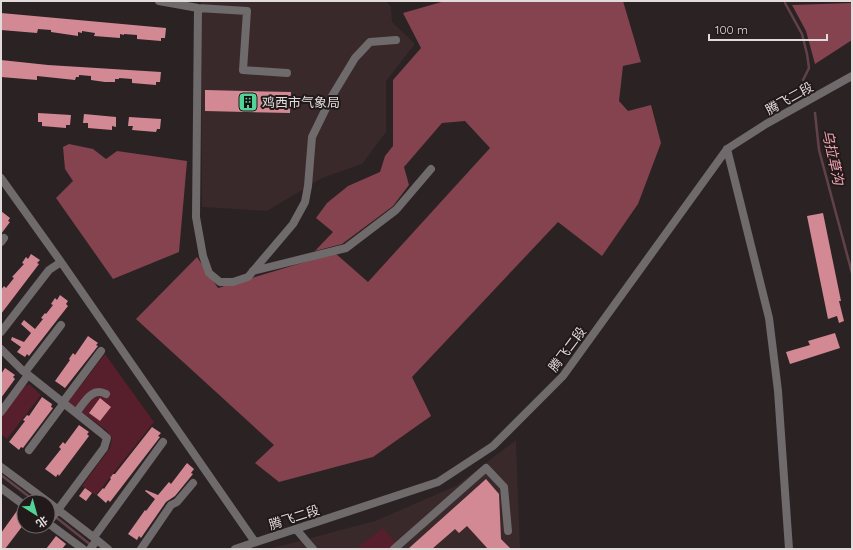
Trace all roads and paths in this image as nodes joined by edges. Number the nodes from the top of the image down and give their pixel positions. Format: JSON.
{"nodes":[{"id":1,"x":158,"y":1,"type":"edge"},
{"id":2,"x":198,"y":8,"type":"junction"},
{"id":3,"x":396,"y":40,"type":"dead end"},
{"id":4,"x":287,"y":72,"type":"dead end"},
{"id":5,"x":852,"y":76,"type":"edge"},
{"id":6,"x":727,"y":148,"type":"junction"},
{"id":7,"x":431,"y":169,"type":"dead end"},
{"id":8,"x":1,"y":178,"type":"edge"},
{"id":9,"x":61,"y":262,"type":"junction"},
{"id":10,"x":253,"y":271,"type":"junction"},
{"id":11,"x":61,"y":326,"type":"dead end"},
{"id":12,"x":1,"y":332,"type":"edge"},
{"id":13,"x":1,"y":349,"type":"edge"},
{"id":14,"x":101,"y":351,"type":"dead end"},
{"id":15,"x":26,"y":374,"type":"junction"},
{"id":16,"x":106,"y":394,"type":"dead end"},
{"id":17,"x":64,"y":403,"type":"junction"},
{"id":18,"x":1,"y":412,"type":"edge"},
{"id":19,"x":76,"y":413,"type":"junction"},
{"id":20,"x":163,"y":442,"type":"dead end"},
{"id":21,"x":29,"y":450,"type":"dead end"},
{"id":22,"x":1,"y":467,"type":"edge"},
{"id":23,"x":193,"y":483,"type":"dead end"},
{"id":24,"x":1,"y":488,"type":"edge"},
{"id":25,"x":37,"y":494,"type":"edge"},
{"id":26,"x":16,"y":499,"type":"edge"},
{"id":27,"x":56,"y":508,"type":"edge"},
{"id":28,"x":59,"y":510,"type":"junction"},
{"id":29,"x":56,"y":514,"type":"edge"},
{"id":30,"x":56,"y":529,"type":"edge"},
{"id":31,"x":296,"y":529,"type":"junction"},
{"id":32,"x":508,"y":531,"type":"dead end"},
{"id":33,"x":96,"y":538,"type":"junction"},
{"id":34,"x":255,"y":542,"type":"junction"},
{"id":35,"x":83,"y":549,"type":"edge"},
{"id":36,"x":90,"y":549,"type":"edge"},
{"id":37,"x":108,"y":549,"type":"edge"},
{"id":38,"x":141,"y":549,"type":"edge"},
{"id":39,"x":235,"y":549,"type":"edge"},
{"id":40,"x":313,"y":549,"type":"edge"},
{"id":41,"x":394,"y":549,"type":"edge"},
{"id":42,"x":788,"y":549,"type":"edge"}],
"edges":[{"from":1,"to":2,"type":"street"},
{"from":2,"to":4,"type":"street"},
{"from":2,"to":10,"type":"street"},
{"from":3,"to":10,"type":"street"},
{"from":5,"to":6,"type":"street","name":"腾飞二段"},
{"from":6,"to":31,"type":"street","name":"腾飞二段"},
{"from":6,"to":42,"type":"street"},
{"from":7,"to":10,"type":"street"},
{"from":8,"to":9,"type":"street"},
{"from":9,"to":12,"type":"street"},
{"from":9,"to":34,"type":"street"},
{"from":11,"to":15,"type":"street"},
{"from":13,"to":15,"type":"street"},
{"from":14,"to":17,"type":"street"},
{"from":15,"to":17,"type":"street"},
{"from":15,"to":18,"type":"street"},
{"from":16,"to":19,"type":"street"},
{"from":17,"to":19,"type":"street"},
{"from":17,"to":21,"type":"street"},
{"from":19,"to":28,"type":"street"},
{"from":20,"to":33,"type":"street"},
{"from":22,"to":25,"type":"street"},
{"from":23,"to":38,"type":"street"},
{"from":24,"to":26,"type":"street"},
{"from":27,"to":28,"type":"street"},
{"from":28,"to":29,"type":"street"},
{"from":28,"to":33,"type":"street"},
{"from":30,"to":35,"type":"street"},
{"from":31,"to":34,"type":"street","name":"腾飞二段"},
{"from":31,"to":40,"type":"street"},
{"from":32,"to":41,"type":"street"},
{"from":33,"to":36,"type":"street"},
{"from":33,"to":37,"type":"street"},
{"from":34,"to":39,"type":"street","name":"腾飞二段"}]}
